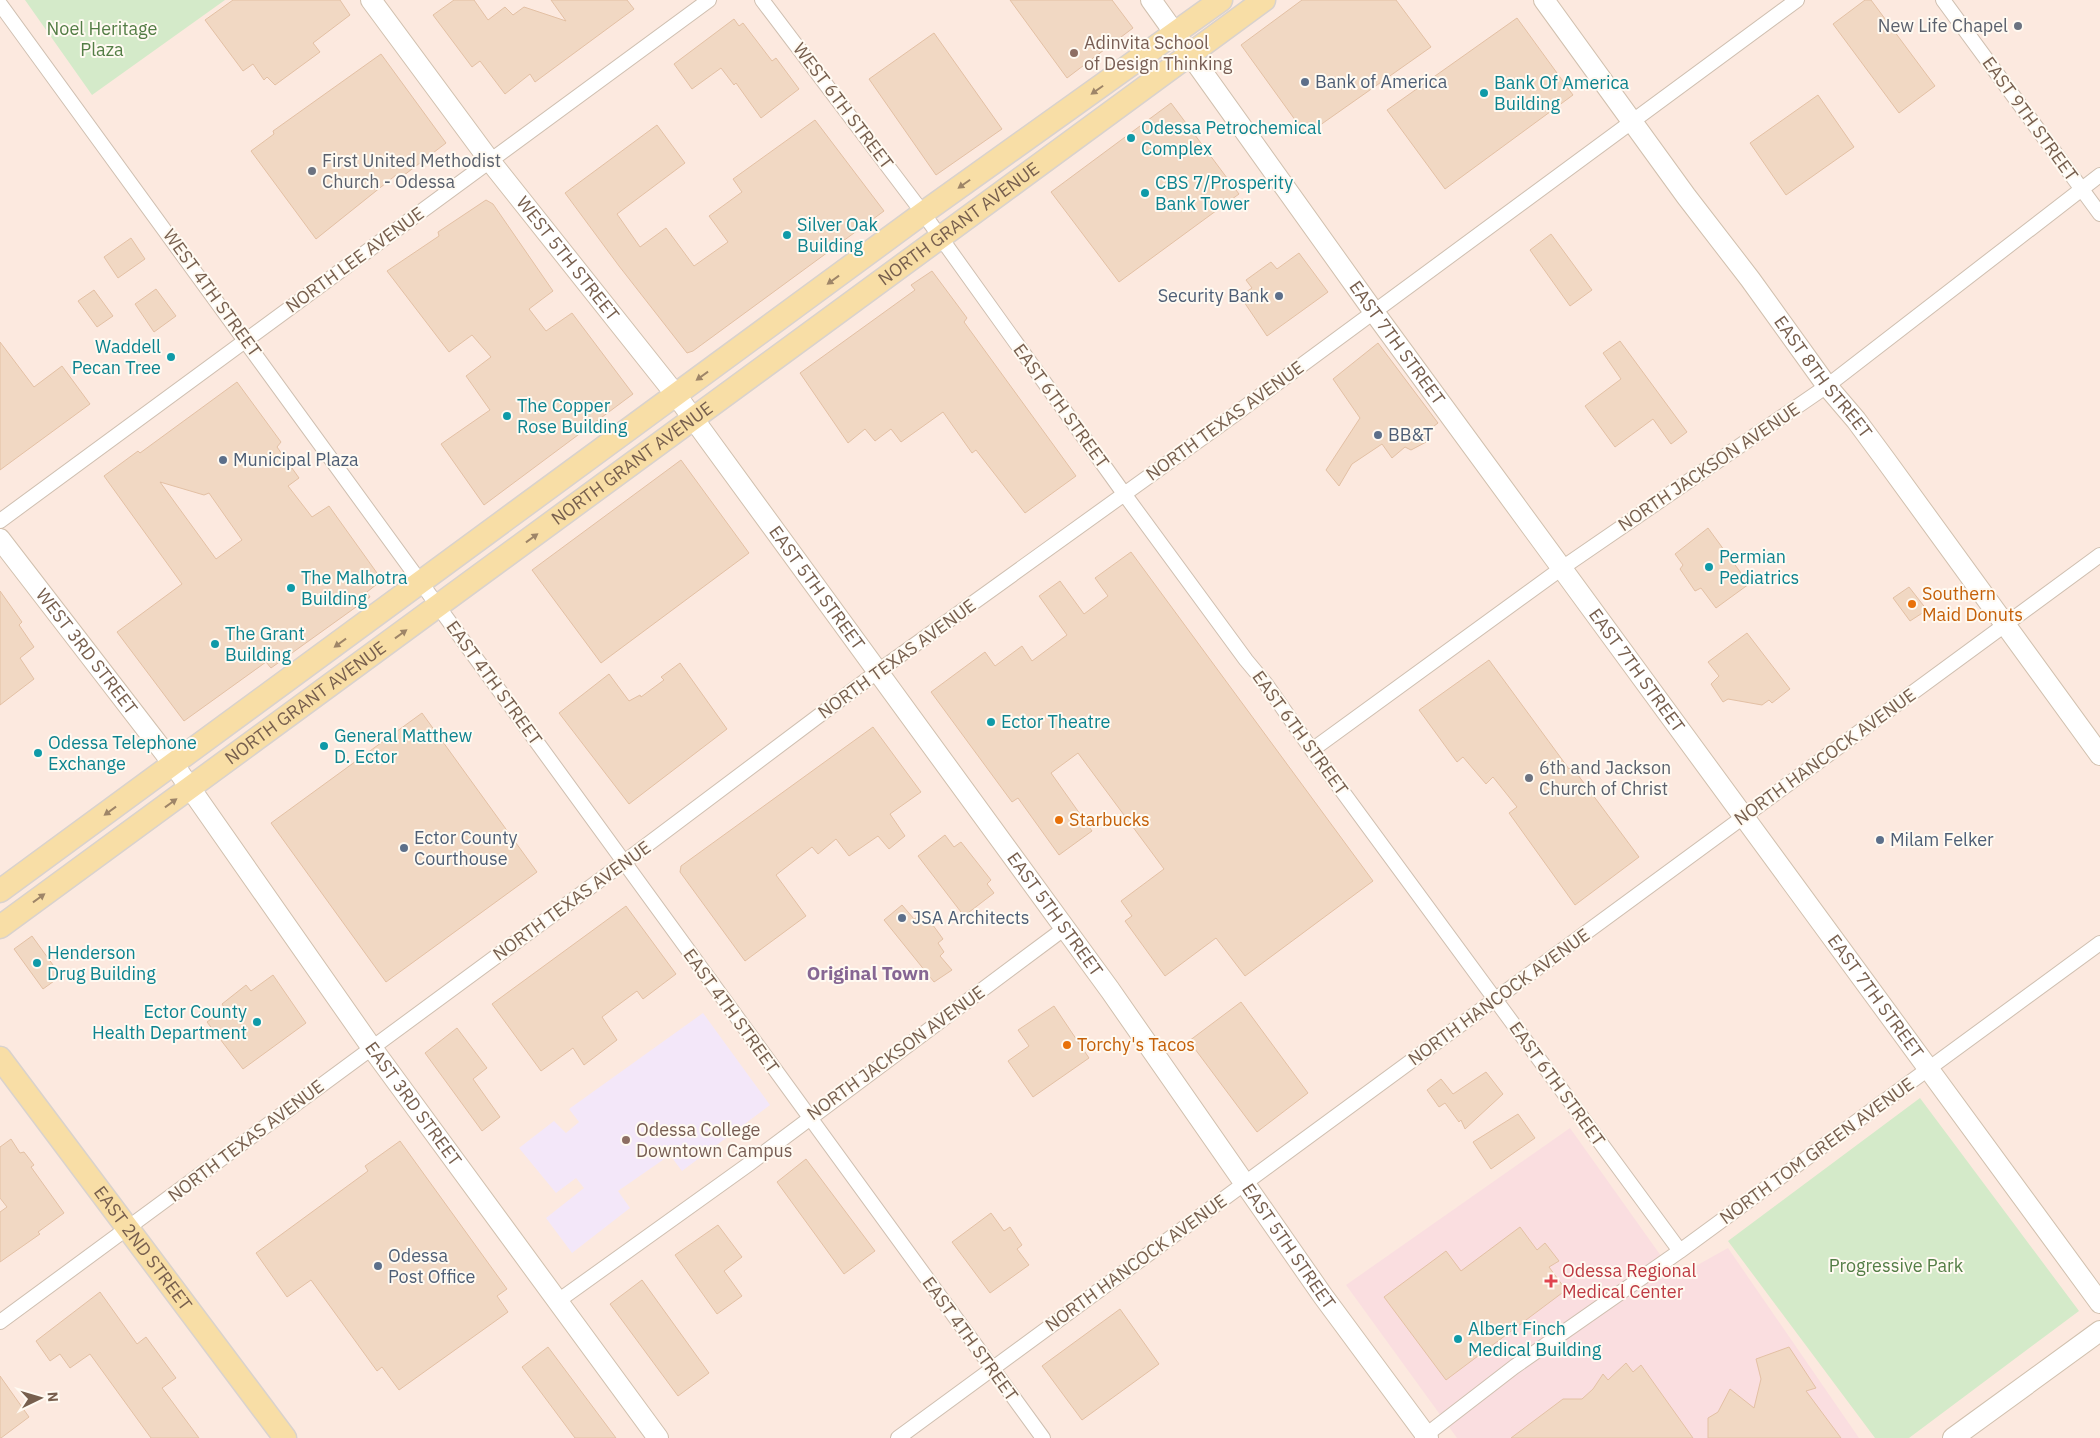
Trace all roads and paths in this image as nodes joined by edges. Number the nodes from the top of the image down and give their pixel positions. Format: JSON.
{"nodes":[{"id":1,"x":372,"y":0,"type":"edge"},
{"id":2,"x":710,"y":0,"type":"edge"},
{"id":3,"x":762,"y":0,"type":"edge"},
{"id":4,"x":1151,"y":0,"type":"edge"},
{"id":5,"x":1221,"y":0,"type":"edge"},
{"id":6,"x":1264,"y":0,"type":"edge"},
{"id":7,"x":1544,"y":0,"type":"edge"},
{"id":8,"x":1798,"y":0,"type":"edge"},
{"id":9,"x":1943,"y":0,"type":"edge"},
{"id":10,"x":0,"y":4,"type":"edge"},
{"id":11,"x":1176,"y":34,"type":"junction"},
{"id":12,"x":1191,"y":55,"type":"junction"},
{"id":13,"x":1631,"y":122,"type":"junction"},
{"id":14,"x":490,"y":161,"type":"junction"},
{"id":15,"x":2100,"y":175,"type":"edge"},
{"id":16,"x":2081,"y":188,"type":"junction"},
{"id":17,"x":923,"y":213,"type":"junction"},
{"id":18,"x":2100,"y":214,"type":"edge"},
{"id":19,"x":941,"y":238,"type":"junction"},
{"id":20,"x":1374,"y":312,"type":"junction"},
{"id":21,"x":246,"y":340,"type":"junction"},
{"id":22,"x":1827,"y":386,"type":"junction"},
{"id":23,"x":676,"y":395,"type":"junction"},
{"id":24,"x":694,"y":419,"type":"junction"},
{"id":25,"x":1125,"y":495,"type":"junction"},
{"id":26,"x":0,"y":520,"type":"edge"},
{"id":27,"x":0,"y":539,"type":"edge"},
{"id":28,"x":2100,"y":555,"type":"edge"},
{"id":29,"x":1562,"y":568,"type":"junction"},
{"id":30,"x":422,"y":583,"type":"junction"},
{"id":31,"x":438,"y":606,"type":"junction"},
{"id":32,"x":2005,"y":624,"type":"junction"},
{"id":33,"x":877,"y":672,"type":"junction"},
{"id":34,"x":1312,"y":750,"type":"junction"},
{"id":35,"x":2100,"y":755,"type":"edge"},
{"id":36,"x":174,"y":765,"type":"junction"},
{"id":37,"x":190,"y":789,"type":"junction"},
{"id":38,"x":1744,"y":817,"type":"junction"},
{"id":39,"x":624,"y":863,"type":"junction"},
{"id":40,"x":0,"y":891,"type":"edge"},
{"id":41,"x":0,"y":927,"type":"edge"},
{"id":42,"x":1065,"y":928,"type":"junction"},
{"id":43,"x":2100,"y":943,"type":"edge"},
{"id":44,"x":1495,"y":1000,"type":"junction"},
{"id":45,"x":372,"y":1048,"type":"junction"},
{"id":46,"x":0,"y":1058,"type":"edge"},
{"id":47,"x":1929,"y":1069,"type":"junction"},
{"id":48,"x":809,"y":1118,"type":"junction"},
{"id":49,"x":1244,"y":1183,"type":"junction"},
{"id":50,"x":127,"y":1228,"type":"junction"},
{"id":51,"x":1680,"y":1252,"type":"junction"},
{"id":52,"x":558,"y":1301,"type":"junction"},
{"id":53,"x":2100,"y":1303,"type":"edge"},
{"id":54,"x":0,"y":1322,"type":"edge"},
{"id":55,"x":2100,"y":1331,"type":"edge"},
{"id":56,"x":992,"y":1369,"type":"junction"},
{"id":57,"x":1425,"y":1437,"type":"edge"},
{"id":58,"x":285,"y":1438,"type":"edge"},
{"id":59,"x":658,"y":1438,"type":"edge"},
{"id":60,"x":898,"y":1438,"type":"edge"},
{"id":61,"x":1043,"y":1438,"type":"edge"},
{"id":62,"x":1953,"y":1438,"type":"edge"}],
"edges":[{"from":1,"to":14,"type":"street","name":"WEST 5TH STREET"},
{"from":2,"to":14,"type":"street","name":"NORTH LEE AVENUE"},
{"from":3,"to":17,"type":"street","name":"WEST 6TH STREET"},
{"from":4,"to":11,"type":"street","name":"EAST 7TH STREET"},
{"from":5,"to":11,"type":"main road","name":"NORTH GRANT AVENUE"},
{"from":6,"to":12,"type":"main road","name":"NORTH GRANT AVENUE"},
{"from":7,"to":13,"type":"street","name":"EAST 8TH STREET"},
{"from":8,"to":13,"type":"street","name":"NORTH TEXAS AVENUE"},
{"from":9,"to":16,"type":"street","name":"EAST 9TH STREET"},
{"from":10,"to":21,"type":"street","name":"WEST 4TH STREET"},
{"from":11,"to":12,"type":"street","name":"EAST 7TH STREET"},
{"from":11,"to":17,"type":"main road","name":"NORTH GRANT AVENUE","one_way":true},
{"from":12,"to":19,"type":"main road","name":"NORTH GRANT AVENUE"},
{"from":12,"to":20,"type":"street","name":"EAST 7TH STREET"},
{"from":13,"to":20,"type":"street","name":"NORTH TEXAS AVENUE"},
{"from":13,"to":22,"type":"street","name":"EAST 8TH STREET"},
{"from":14,"to":21,"type":"street","name":"NORTH LEE AVENUE"},
{"from":14,"to":23,"type":"street","name":"WEST 5TH STREET"},
{"from":15,"to":16,"type":"street","name":"NORTH JACKSON AVENUE"},
{"from":16,"to":18,"type":"street","name":"EAST 9TH STREET"},
{"from":16,"to":22,"type":"street","name":"NORTH JACKSON AVENUE"},
{"from":17,"to":19,"type":"street","name":"EAST 6TH STREET"},
{"from":17,"to":23,"type":"main road","name":"NORTH GRANT AVENUE","one_way":true},
{"from":19,"to":24,"type":"main road","name":"NORTH GRANT AVENUE"},
{"from":19,"to":25,"type":"street","name":"EAST 6TH STREET"},
{"from":20,"to":25,"type":"street","name":"NORTH TEXAS AVENUE"},
{"from":20,"to":29,"type":"street","name":"EAST 7TH STREET"},
{"from":21,"to":26,"type":"street","name":"NORTH LEE AVENUE"},
{"from":21,"to":30,"type":"street","name":"WEST 4TH STREET"},
{"from":22,"to":29,"type":"street","name":"NORTH JACKSON AVENUE"},
{"from":22,"to":32,"type":"street","name":"EAST 8TH STREET"},
{"from":23,"to":24,"type":"street","name":"EAST 5TH STREET"},
{"from":23,"to":30,"type":"main road","name":"NORTH GRANT AVENUE"},
{"from":31,"to":24,"type":"main road","name":"NORTH GRANT AVENUE","one_way":true},
{"from":24,"to":33,"type":"street","name":"EAST 5TH STREET"},
{"from":25,"to":33,"type":"street","name":"NORTH TEXAS AVENUE"},
{"from":25,"to":34,"type":"street","name":"EAST 6TH STREET"},
{"from":27,"to":36,"type":"street","name":"WEST 3RD STREET"},
{"from":28,"to":32,"type":"street","name":"NORTH HANCOCK AVENUE"},
{"from":29,"to":34,"type":"street","name":"NORTH JACKSON AVENUE"},
{"from":29,"to":38,"type":"street","name":"EAST 7TH STREET"},
{"from":30,"to":31,"type":"street","name":"EAST 4TH STREET"},
{"from":30,"to":36,"type":"main road","name":"NORTH GRANT AVENUE","one_way":true},
{"from":37,"to":31,"type":"main road","name":"NORTH GRANT AVENUE","one_way":true},
{"from":31,"to":39,"type":"street","name":"EAST 4TH STREET"},
{"from":32,"to":35,"type":"street","name":"EAST 8TH STREET"},
{"from":32,"to":38,"type":"street","name":"NORTH HANCOCK AVENUE"},
{"from":33,"to":39,"type":"street","name":"NORTH TEXAS AVENUE"},
{"from":33,"to":42,"type":"street","name":"EAST 5TH STREET"},
{"from":34,"to":44,"type":"street","name":"EAST 6TH STREET"},
{"from":36,"to":37,"type":"street","name":"EAST 3RD STREET"},
{"from":36,"to":40,"type":"main road","name":"NORTH GRANT AVENUE","one_way":true},
{"from":41,"to":37,"type":"main road","name":"NORTH GRANT AVENUE","one_way":true},
{"from":37,"to":45,"type":"street","name":"EAST 3RD STREET"},
{"from":38,"to":44,"type":"street","name":"NORTH HANCOCK AVENUE"},
{"from":38,"to":47,"type":"street","name":"EAST 7TH STREET"},
{"from":39,"to":45,"type":"street","name":"NORTH TEXAS AVENUE"},
{"from":39,"to":48,"type":"street","name":"EAST 4TH STREET"},
{"from":42,"to":48,"type":"street","name":"NORTH JACKSON AVENUE"},
{"from":42,"to":49,"type":"street","name":"EAST 5TH STREET"},
{"from":43,"to":47,"type":"street","name":"NORTH TOM GREEN AVENUE"},
{"from":44,"to":49,"type":"street","name":"NORTH HANCOCK AVENUE"},
{"from":44,"to":51,"type":"street","name":"EAST 6TH STREET"},
{"from":45,"to":50,"type":"street","name":"NORTH TEXAS AVENUE"},
{"from":45,"to":52,"type":"street","name":"EAST 3RD STREET"},
{"from":46,"to":50,"type":"main road","name":"EAST 2ND STREET"},
{"from":47,"to":51,"type":"street","name":"NORTH TOM GREEN AVENUE"},
{"from":47,"to":53,"type":"street","name":"EAST 7TH STREET"},
{"from":48,"to":52,"type":"street","name":"NORTH JACKSON AVENUE"},
{"from":48,"to":56,"type":"street","name":"EAST 4TH STREET"},
{"from":49,"to":56,"type":"street","name":"NORTH HANCOCK AVENUE"},
{"from":49,"to":57,"type":"street","name":"EAST 5TH STREET"},
{"from":50,"to":54,"type":"street","name":"NORTH TEXAS AVENUE"},
{"from":50,"to":58,"type":"main road","name":"EAST 2ND STREET"},
{"from":51,"to":57,"type":"street","name":"NORTH TOM GREEN AVENUE"},
{"from":52,"to":59,"type":"street","name":"EAST 3RD STREET"},
{"from":55,"to":62,"type":"street"},
{"from":56,"to":60,"type":"street","name":"NORTH HANCOCK AVENUE"},
{"from":56,"to":61,"type":"street","name":"EAST 4TH STREET"}]}
